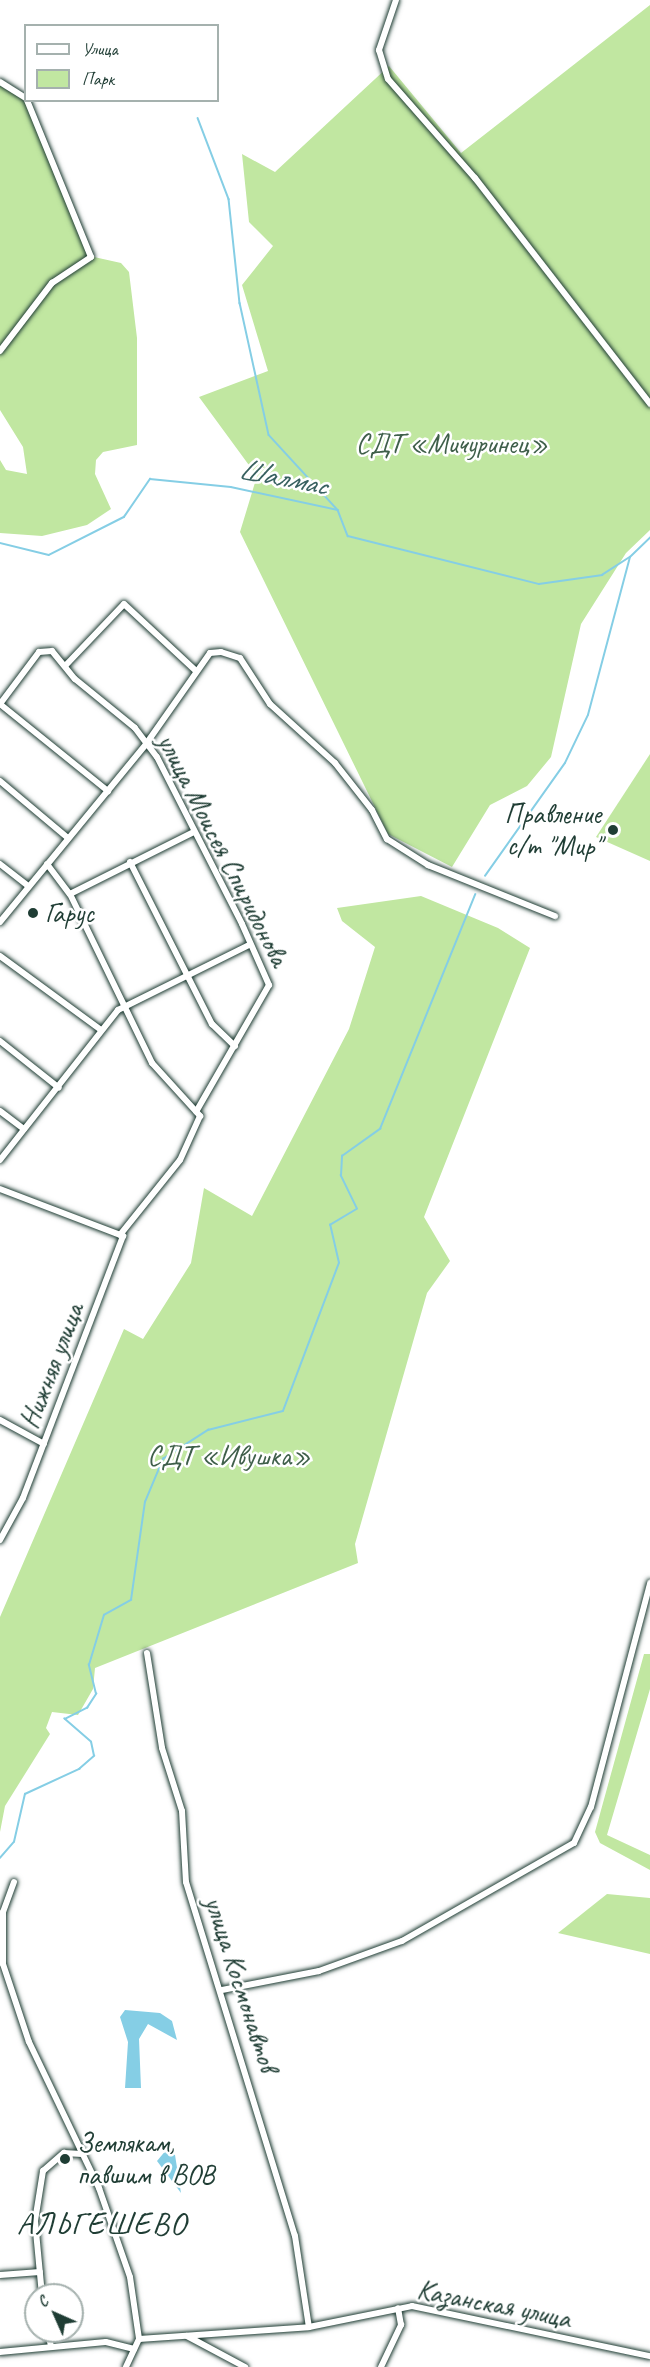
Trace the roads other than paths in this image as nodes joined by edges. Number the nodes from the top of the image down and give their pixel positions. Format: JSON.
{"nodes":[{"id":1,"x":396,"y":0,"type":"edge"},
{"id":2,"x":0,"y":82,"type":"edge"},
{"id":3,"x":24,"y":98,"type":"edge"},
{"id":4,"x":27,"y":102,"type":"edge"},
{"id":5,"x":0,"y":351,"type":"edge"},
{"id":6,"x":650,"y":404,"type":"edge"},
{"id":7,"x":66,"y":665,"type":"junction"},
{"id":8,"x":196,"y":671,"type":"junction"},
{"id":9,"x":0,"y":704,"type":"edge"},
{"id":10,"x":146,"y":744,"type":"junction"},
{"id":11,"x":0,"y":782,"type":"edge"},
{"id":12,"x":108,"y":791,"type":"junction"},
{"id":13,"x":194,"y":832,"type":"junction"},
{"id":14,"x":68,"y":838,"type":"junction"},
{"id":15,"x":130,"y":862,"type":"junction"},
{"id":16,"x":0,"y":864,"type":"edge"},
{"id":17,"x":47,"y":864,"type":"junction"},
{"id":18,"x":28,"y":886,"type":"junction"},
{"id":19,"x":70,"y":894,"type":"junction"},
{"id":20,"x":555,"y":916,"type":"dead end"},
{"id":21,"x":0,"y":922,"type":"edge"},
{"id":22,"x":249,"y":945,"type":"junction"},
{"id":23,"x":0,"y":956,"type":"edge"},
{"id":24,"x":187,"y":977,"type":"junction"},
{"id":25,"x":268,"y":985,"type":"joint"},
{"id":26,"x":124,"y":1006,"type":"junction"},
{"id":27,"x":102,"y":1030,"type":"junction"},
{"id":28,"x":0,"y":1041,"type":"edge"},
{"id":29,"x":234,"y":1046,"type":"junction"},
{"id":30,"x":59,"y":1088,"type":"junction"},
{"id":31,"x":0,"y":1111,"type":"edge"},
{"id":32,"x":198,"y":1114,"type":"junction"},
{"id":33,"x":24,"y":1129,"type":"junction"},
{"id":34,"x":0,"y":1160,"type":"edge"},
{"id":35,"x":0,"y":1188,"type":"edge"},
{"id":36,"x":121,"y":1236,"type":"junction"},
{"id":37,"x":0,"y":1420,"type":"edge"},
{"id":38,"x":44,"y":1444,"type":"junction"},
{"id":39,"x":2,"y":1529,"type":"edge"},
{"id":40,"x":0,"y":1540,"type":"edge"},
{"id":41,"x":650,"y":1583,"type":"edge"},
{"id":42,"x":147,"y":1653,"type":"dead end"},
{"id":43,"x":14,"y":1882,"type":"dead end"},
{"id":44,"x":222,"y":1990,"type":"junction"},
{"id":45,"x":82,"y":2154,"type":"junction"},
{"id":46,"x":40,"y":2272,"type":"junction"},
{"id":47,"x":0,"y":2275,"type":"edge"},
{"id":48,"x":41,"y":2283,"type":"edge"},
{"id":49,"x":398,"y":2308,"type":"junction"},
{"id":50,"x":309,"y":2327,"type":"junction"},
{"id":51,"x":187,"y":2335,"type":"junction"},
{"id":52,"x":139,"y":2339,"type":"junction"},
{"id":53,"x":50,"y":2343,"type":"edge"},
{"id":54,"x":51,"y":2347,"type":"junction"},
{"id":55,"x":134,"y":2349,"type":"junction"},
{"id":56,"x":0,"y":2352,"type":"edge"},
{"id":57,"x":650,"y":2356,"type":"edge"},
{"id":58,"x":126,"y":2367,"type":"edge"},
{"id":59,"x":246,"y":2367,"type":"edge"},
{"id":60,"x":381,"y":2367,"type":"edge"}],
"edges":[{"from":1,"to":6,"type":"street"},
{"from":2,"to":3,"type":"street"},
{"from":4,"to":5,"type":"street"},
{"from":7,"to":8,"type":"street"},
{"from":7,"to":9,"type":"street","name":"улица Моисея Спиридонова"},
{"from":7,"to":10,"type":"street","name":"улица Моисея Спиридонова"},
{"from":8,"to":10,"type":"street"},
{"from":8,"to":20,"type":"street"},
{"from":9,"to":12,"type":"street"},
{"from":10,"to":12,"type":"street"},
{"from":10,"to":13,"type":"street","name":"улица Моисея Спиридонова"},
{"from":11,"to":14,"type":"street"},
{"from":12,"to":14,"type":"street"},
{"from":13,"to":15,"type":"street"},
{"from":13,"to":22,"type":"street","name":"улица Моисея Спиридонова"},
{"from":14,"to":17,"type":"street"},
{"from":15,"to":19,"type":"street"},
{"from":15,"to":24,"type":"street"},
{"from":16,"to":18,"type":"street"},
{"from":17,"to":18,"type":"street"},
{"from":17,"to":19,"type":"street"},
{"from":18,"to":21,"type":"street"},
{"from":19,"to":26,"type":"street"},
{"from":22,"to":24,"type":"street"},
{"from":22,"to":25,"type":"street","name":"улица Моисея Спиридонова"},
{"from":23,"to":27,"type":"street"},
{"from":24,"to":26,"type":"street"},
{"from":24,"to":29,"type":"street"},
{"from":25,"to":29,"type":"street","name":"Нижняя улица"},
{"from":26,"to":27,"type":"street"},
{"from":26,"to":32,"type":"street"},
{"from":27,"to":30,"type":"street"},
{"from":28,"to":30,"type":"street"},
{"from":29,"to":32,"type":"street","name":"Нижняя улица"},
{"from":30,"to":33,"type":"street"},
{"from":31,"to":33,"type":"street"},
{"from":32,"to":36,"type":"street","name":"Нижняя улица"},
{"from":33,"to":34,"type":"street"},
{"from":35,"to":36,"type":"street"},
{"from":36,"to":38,"type":"street","name":"Нижняя улица"},
{"from":37,"to":38,"type":"street"},
{"from":38,"to":39,"type":"street","name":"Нижняя улица"},
{"from":39,"to":40,"type":"street","name":"Нижняя улица"},
{"from":41,"to":44,"type":"street"},
{"from":42,"to":44,"type":"street","name":"улица Космонавтов"},
{"from":43,"to":45,"type":"street"},
{"from":44,"to":50,"type":"street","name":"улица Космонавтов"},
{"from":45,"to":46,"type":"street"},
{"from":45,"to":52,"type":"street"},
{"from":46,"to":47,"type":"street"},
{"from":46,"to":48,"type":"street"},
{"from":49,"to":50,"type":"street","name":"Казанская улица"},
{"from":49,"to":57,"type":"street","name":"Казанская улица"},
{"from":49,"to":60,"type":"street"},
{"from":50,"to":51,"type":"street","name":"Казанская улица"},
{"from":51,"to":52,"type":"street","name":"Казанская улица"},
{"from":51,"to":59,"type":"street"},
{"from":52,"to":55,"type":"street"},
{"from":53,"to":54,"type":"street"},
{"from":54,"to":55,"type":"street"},
{"from":54,"to":56,"type":"street"},
{"from":55,"to":58,"type":"street"}]}
